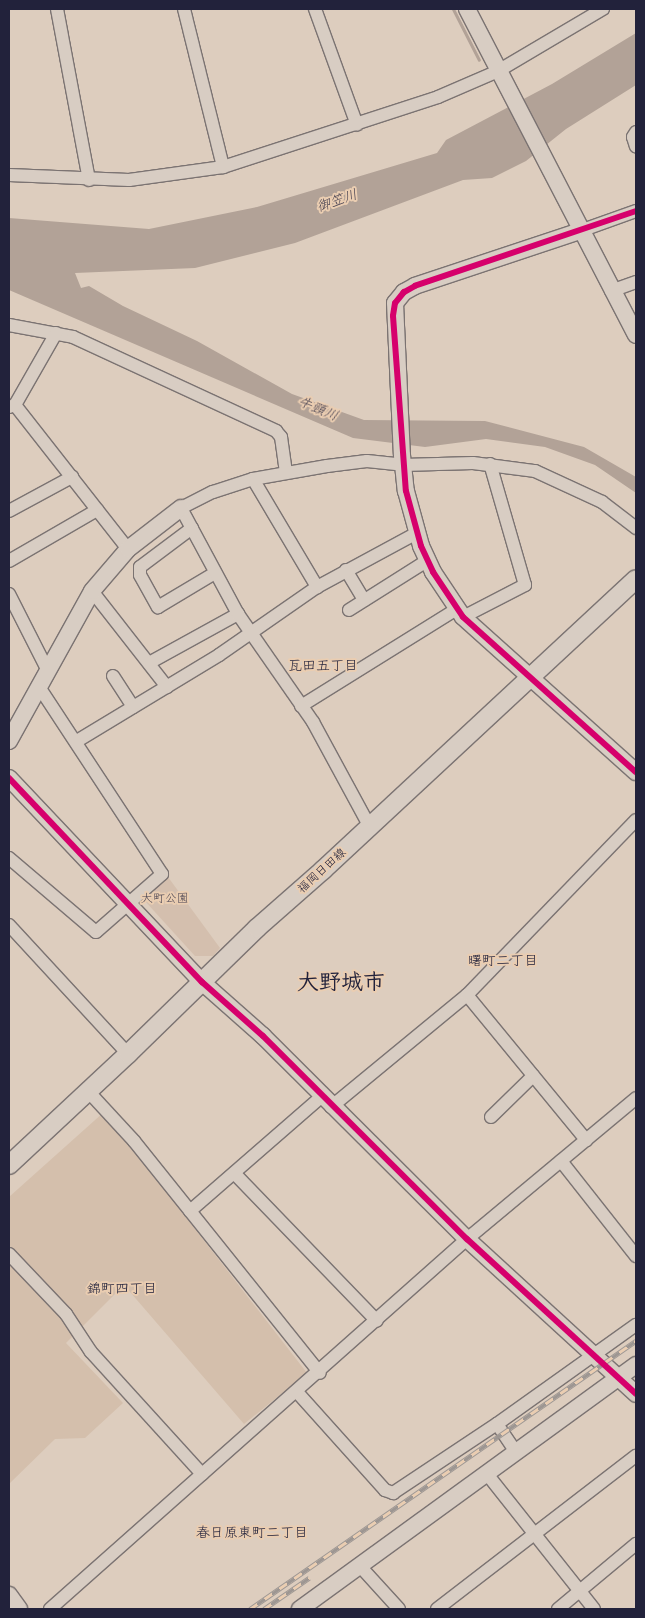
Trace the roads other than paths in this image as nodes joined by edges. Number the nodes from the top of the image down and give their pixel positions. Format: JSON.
{"nodes":[{"id":1,"x":57,"y":9,"type":"edge"},
{"id":2,"x":184,"y":9,"type":"edge"},
{"id":3,"x":315,"y":9,"type":"edge"},
{"id":4,"x":467,"y":9,"type":"edge"},
{"id":5,"x":603,"y":9,"type":"edge"},
{"id":6,"x":498,"y":71,"type":"junction"},
{"id":7,"x":357,"y":124,"type":"junction"},
{"id":8,"x":636,"y":132,"type":"edge"},
{"id":9,"x":636,"y":147,"type":"edge"},
{"id":10,"x":223,"y":167,"type":"junction"},
{"id":11,"x":9,"y":175,"type":"edge"},
{"id":12,"x":89,"y":180,"type":"junction"},
{"id":13,"x":636,"y":211,"type":"edge"},
{"id":14,"x":580,"y":230,"type":"junction"},
{"id":15,"x":636,"y":282,"type":"edge"},
{"id":16,"x":611,"y":291,"type":"junction"},
{"id":17,"x":9,"y":325,"type":"edge"},
{"id":18,"x":56,"y":333,"type":"junction"},
{"id":19,"x":636,"y":335,"type":"edge"},
{"id":20,"x":12,"y":406,"type":"edge"},
{"id":21,"x":403,"y":460,"type":"junction"},
{"id":22,"x":490,"y":464,"type":"junction"},
{"id":23,"x":286,"y":473,"type":"junction"},
{"id":24,"x":72,"y":477,"type":"junction"},
{"id":25,"x":253,"y":479,"type":"junction"},
{"id":26,"x":10,"y":507,"type":"edge"},
{"id":27,"x":181,"y":508,"type":"junction"},
{"id":28,"x":97,"y":510,"type":"junction"},
{"id":29,"x":192,"y":528,"type":"junction"},
{"id":30,"x":636,"y":528,"type":"edge"},
{"id":31,"x":417,"y":533,"type":"junction"},
{"id":32,"x":128,"y":549,"type":"junction"},
{"id":33,"x":428,"y":560,"type":"junction"},
{"id":34,"x":9,"y":561,"type":"edge"},
{"id":35,"x":346,"y":570,"type":"junction"},
{"id":36,"x":215,"y":573,"type":"junction"},
{"id":37,"x":636,"y":579,"type":"edge"},
{"id":38,"x":317,"y":587,"type":"junction"},
{"id":39,"x":92,"y":591,"type":"junction"},
{"id":40,"x":9,"y":594,"type":"edge"},
{"id":41,"x":364,"y":600,"type":"junction"},
{"id":42,"x":349,"y":610,"type":"dead end"},
{"id":43,"x":460,"y":613,"type":"junction"},
{"id":44,"x":238,"y":614,"type":"junction"},
{"id":45,"x":250,"y":633,"type":"junction"},
{"id":46,"x":149,"y":663,"type":"junction"},
{"id":47,"x":48,"y":671,"type":"junction"},
{"id":48,"x":113,"y":676,"type":"dead end"},
{"id":49,"x":528,"y":678,"type":"junction"},
{"id":50,"x":167,"y":687,"type":"junction"},
{"id":51,"x":40,"y":688,"type":"junction"},
{"id":52,"x":301,"y":706,"type":"junction"},
{"id":53,"x":133,"y":707,"type":"junction"},
{"id":54,"x":77,"y":741,"type":"junction"},
{"id":55,"x":9,"y":742,"type":"edge"},
{"id":56,"x":636,"y":772,"type":"edge"},
{"id":57,"x":9,"y":778,"type":"edge"},
{"id":58,"x":636,"y":820,"type":"edge"},
{"id":59,"x":370,"y":827,"type":"junction"},
{"id":60,"x":9,"y":858,"type":"edge"},
{"id":61,"x":125,"y":904,"type":"junction"},
{"id":62,"x":11,"y":933,"type":"edge"},
{"id":63,"x":202,"y":982,"type":"junction"},
{"id":64,"x":466,"y":995,"type":"junction"},
{"id":65,"x":128,"y":1054,"type":"junction"},
{"id":66,"x":533,"y":1076,"type":"junction"},
{"id":67,"x":87,"y":1090,"type":"junction"},
{"id":68,"x":636,"y":1098,"type":"edge"},
{"id":69,"x":326,"y":1102,"type":"junction"},
{"id":70,"x":491,"y":1117,"type":"dead end"},
{"id":71,"x":586,"y":1140,"type":"junction"},
{"id":72,"x":561,"y":1161,"type":"junction"},
{"id":73,"x":9,"y":1164,"type":"edge"},
{"id":74,"x":235,"y":1174,"type":"junction"},
{"id":75,"x":190,"y":1211,"type":"junction"},
{"id":76,"x":467,"y":1239,"type":"junction"},
{"id":77,"x":9,"y":1254,"type":"edge"},
{"id":78,"x":636,"y":1256,"type":"edge"},
{"id":79,"x":377,"y":1321,"type":"junction"},
{"id":80,"x":636,"y":1325,"type":"edge"},
{"id":81,"x":595,"y":1356,"type":"junction"},
{"id":82,"x":636,"y":1364,"type":"edge"},
{"id":83,"x":320,"y":1373,"type":"junction"},
{"id":84,"x":618,"y":1378,"type":"junction"},
{"id":85,"x":297,"y":1392,"type":"junction"},
{"id":86,"x":636,"y":1394,"type":"edge"},
{"id":87,"x":497,"y":1424,"type":"junction"},
{"id":88,"x":516,"y":1452,"type":"junction"},
{"id":89,"x":636,"y":1456,"type":"edge"},
{"id":90,"x":202,"y":1474,"type":"junction"},
{"id":91,"x":487,"y":1474,"type":"junction"},
{"id":92,"x":535,"y":1534,"type":"junction"},
{"id":93,"x":636,"y":1544,"type":"edge"},
{"id":94,"x":359,"y":1565,"type":"junction"},
{"id":95,"x":580,"y":1591,"type":"junction"},
{"id":96,"x":9,"y":1595,"type":"edge"},
{"id":97,"x":19,"y":1609,"type":"edge"},
{"id":98,"x":50,"y":1609,"type":"edge"},
{"id":99,"x":300,"y":1609,"type":"edge"},
{"id":100,"x":398,"y":1609,"type":"edge"},
{"id":101,"x":437,"y":1609,"type":"edge"},
{"id":102,"x":558,"y":1609,"type":"edge"},
{"id":103,"x":594,"y":1609,"type":"edge"}],
"edges":[{"from":1,"to":12,"type":"street"},
{"from":2,"to":10,"type":"street"},
{"from":3,"to":7,"type":"street"},
{"from":4,"to":6,"type":"street"},
{"from":5,"to":6,"type":"street"},
{"from":6,"to":7,"type":"street"},
{"from":6,"to":14,"type":"street"},
{"from":7,"to":10,"type":"street"},
{"from":8,"to":9,"type":"street"},
{"from":10,"to":12,"type":"street"},
{"from":11,"to":12,"type":"street"},
{"from":13,"to":14,"type":"street"},
{"from":14,"to":16,"type":"street"},
{"from":14,"to":21,"type":"street"},
{"from":15,"to":16,"type":"street"},
{"from":16,"to":19,"type":"street"},
{"from":17,"to":18,"type":"street"},
{"from":18,"to":20,"type":"street"},
{"from":18,"to":23,"type":"street"},
{"from":20,"to":24,"type":"street"},
{"from":21,"to":22,"type":"street"},
{"from":21,"to":23,"type":"street"},
{"from":21,"to":31,"type":"street"},
{"from":22,"to":30,"type":"street"},
{"from":22,"to":43,"type":"street"},
{"from":23,"to":25,"type":"street"},
{"from":24,"to":26,"type":"street"},
{"from":24,"to":28,"type":"street"},
{"from":25,"to":27,"type":"street"},
{"from":25,"to":38,"type":"street"},
{"from":27,"to":29,"type":"street"},
{"from":27,"to":32,"type":"street"},
{"from":28,"to":32,"type":"street"},
{"from":28,"to":34,"type":"street"},
{"from":29,"to":36,"type":"street"},
{"from":29,"to":36,"type":"street"},
{"from":31,"to":33,"type":"street"},
{"from":31,"to":35,"type":"street"},
{"from":32,"to":39,"type":"street"},
{"from":33,"to":41,"type":"street"},
{"from":33,"to":43,"type":"street"},
{"from":35,"to":38,"type":"street"},
{"from":35,"to":41,"type":"street"},
{"from":36,"to":44,"type":"street"},
{"from":37,"to":49,"type":"main road","name":"福岡日田線"},
{"from":38,"to":45,"type":"street"},
{"from":39,"to":46,"type":"street"},
{"from":39,"to":47,"type":"street"},
{"from":40,"to":47,"type":"street"},
{"from":41,"to":42,"type":"street"},
{"from":43,"to":49,"type":"street"},
{"from":43,"to":52,"type":"street"},
{"from":44,"to":45,"type":"street"},
{"from":44,"to":46,"type":"street"},
{"from":45,"to":50,"type":"street"},
{"from":45,"to":52,"type":"street"},
{"from":46,"to":50,"type":"street"},
{"from":47,"to":51,"type":"street"},
{"from":48,"to":53,"type":"street"},
{"from":49,"to":56,"type":"street"},
{"from":49,"to":59,"type":"main road","name":"福岡日田線"},
{"from":50,"to":53,"type":"street"},
{"from":51,"to":54,"type":"street"},
{"from":51,"to":55,"type":"street"},
{"from":52,"to":59,"type":"street"},
{"from":53,"to":54,"type":"street"},
{"from":54,"to":61,"type":"street"},
{"from":57,"to":61,"type":"street"},
{"from":58,"to":64,"type":"street"},
{"from":59,"to":63,"type":"main road","name":"福岡日田線"},
{"from":60,"to":61,"type":"street"},
{"from":61,"to":63,"type":"street"},
{"from":62,"to":65,"type":"street"},
{"from":63,"to":65,"type":"main road","name":"福岡日田線"},
{"from":63,"to":69,"type":"street"},
{"from":64,"to":66,"type":"street"},
{"from":64,"to":69,"type":"street"},
{"from":65,"to":67,"type":"main road","name":"福岡日田線"},
{"from":66,"to":70,"type":"street"},
{"from":66,"to":71,"type":"street"},
{"from":67,"to":73,"type":"main road","name":"福岡日田線"},
{"from":67,"to":75,"type":"street"},
{"from":68,"to":71,"type":"street"},
{"from":69,"to":74,"type":"street"},
{"from":69,"to":76,"type":"street"},
{"from":71,"to":72,"type":"street"},
{"from":72,"to":76,"type":"street"},
{"from":72,"to":78,"type":"street"},
{"from":74,"to":75,"type":"street"},
{"from":74,"to":79,"type":"street"},
{"from":75,"to":83,"type":"street"},
{"from":76,"to":79,"type":"street"},
{"from":76,"to":81,"type":"street"},
{"from":77,"to":90,"type":"street"},
{"from":79,"to":83,"type":"street"},
{"from":80,"to":81,"type":"street"},
{"from":81,"to":84,"type":"street"},
{"from":81,"to":87,"type":"street"},
{"from":82,"to":84,"type":"street"},
{"from":83,"to":85,"type":"street"},
{"from":84,"to":86,"type":"street"},
{"from":84,"to":88,"type":"street"},
{"from":85,"to":87,"type":"street"},
{"from":85,"to":90,"type":"street"},
{"from":87,"to":88,"type":"street"},
{"from":88,"to":91,"type":"street"},
{"from":89,"to":92,"type":"street"},
{"from":90,"to":98,"type":"street"},
{"from":91,"to":92,"type":"street"},
{"from":91,"to":94,"type":"street"},
{"from":92,"to":95,"type":"street"},
{"from":92,"to":101,"type":"street"},
{"from":93,"to":95,"type":"street"},
{"from":94,"to":99,"type":"street"},
{"from":94,"to":100,"type":"street"},
{"from":95,"to":102,"type":"street"},
{"from":95,"to":103,"type":"street"},
{"from":96,"to":97,"type":"street"}]}
